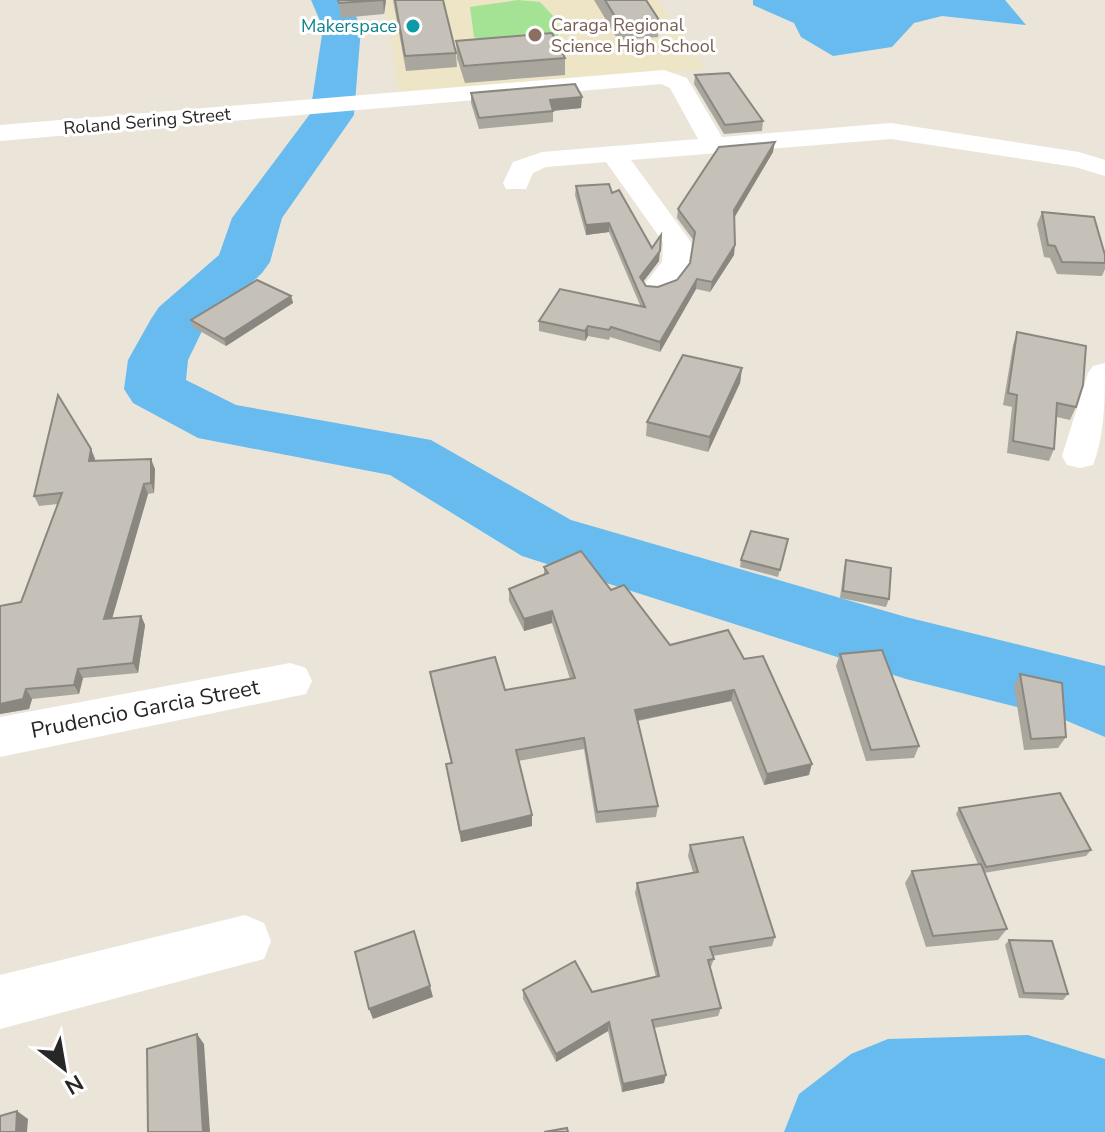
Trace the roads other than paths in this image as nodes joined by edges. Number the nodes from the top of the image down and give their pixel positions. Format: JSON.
{"nodes":[{"id":1,"x":0,"y":133,"type":"edge"},
{"id":2,"x":714,"y":146,"type":"junction"},
{"id":3,"x":613,"y":154,"type":"junction"},
{"id":4,"x":1105,"y":168,"type":"edge"},
{"id":5,"x":516,"y":183,"type":"dead end"},
{"id":6,"x":657,"y":287,"type":"edge"},
{"id":7,"x":1105,"y":373,"type":"edge"},
{"id":8,"x":1080,"y":456,"type":"dead end"},
{"id":9,"x":290,"y":681,"type":"dead end"},
{"id":10,"x":0,"y":737,"type":"edge"},
{"id":11,"x":245,"y":941,"type":"dead end"},
{"id":12,"x":0,"y":1002,"type":"edge"}],
"edges":[{"from":1,"to":2,"type":"street","name":"Roland Sering Street"},
{"from":2,"to":3,"type":"street"},
{"from":2,"to":4,"type":"street"},
{"from":3,"to":5,"type":"street"},
{"from":3,"to":6,"type":"street"},
{"from":7,"to":8,"type":"street"},
{"from":9,"to":10,"type":"street","name":"Prudencio Garcia Street"},
{"from":11,"to":12,"type":"street"}]}
